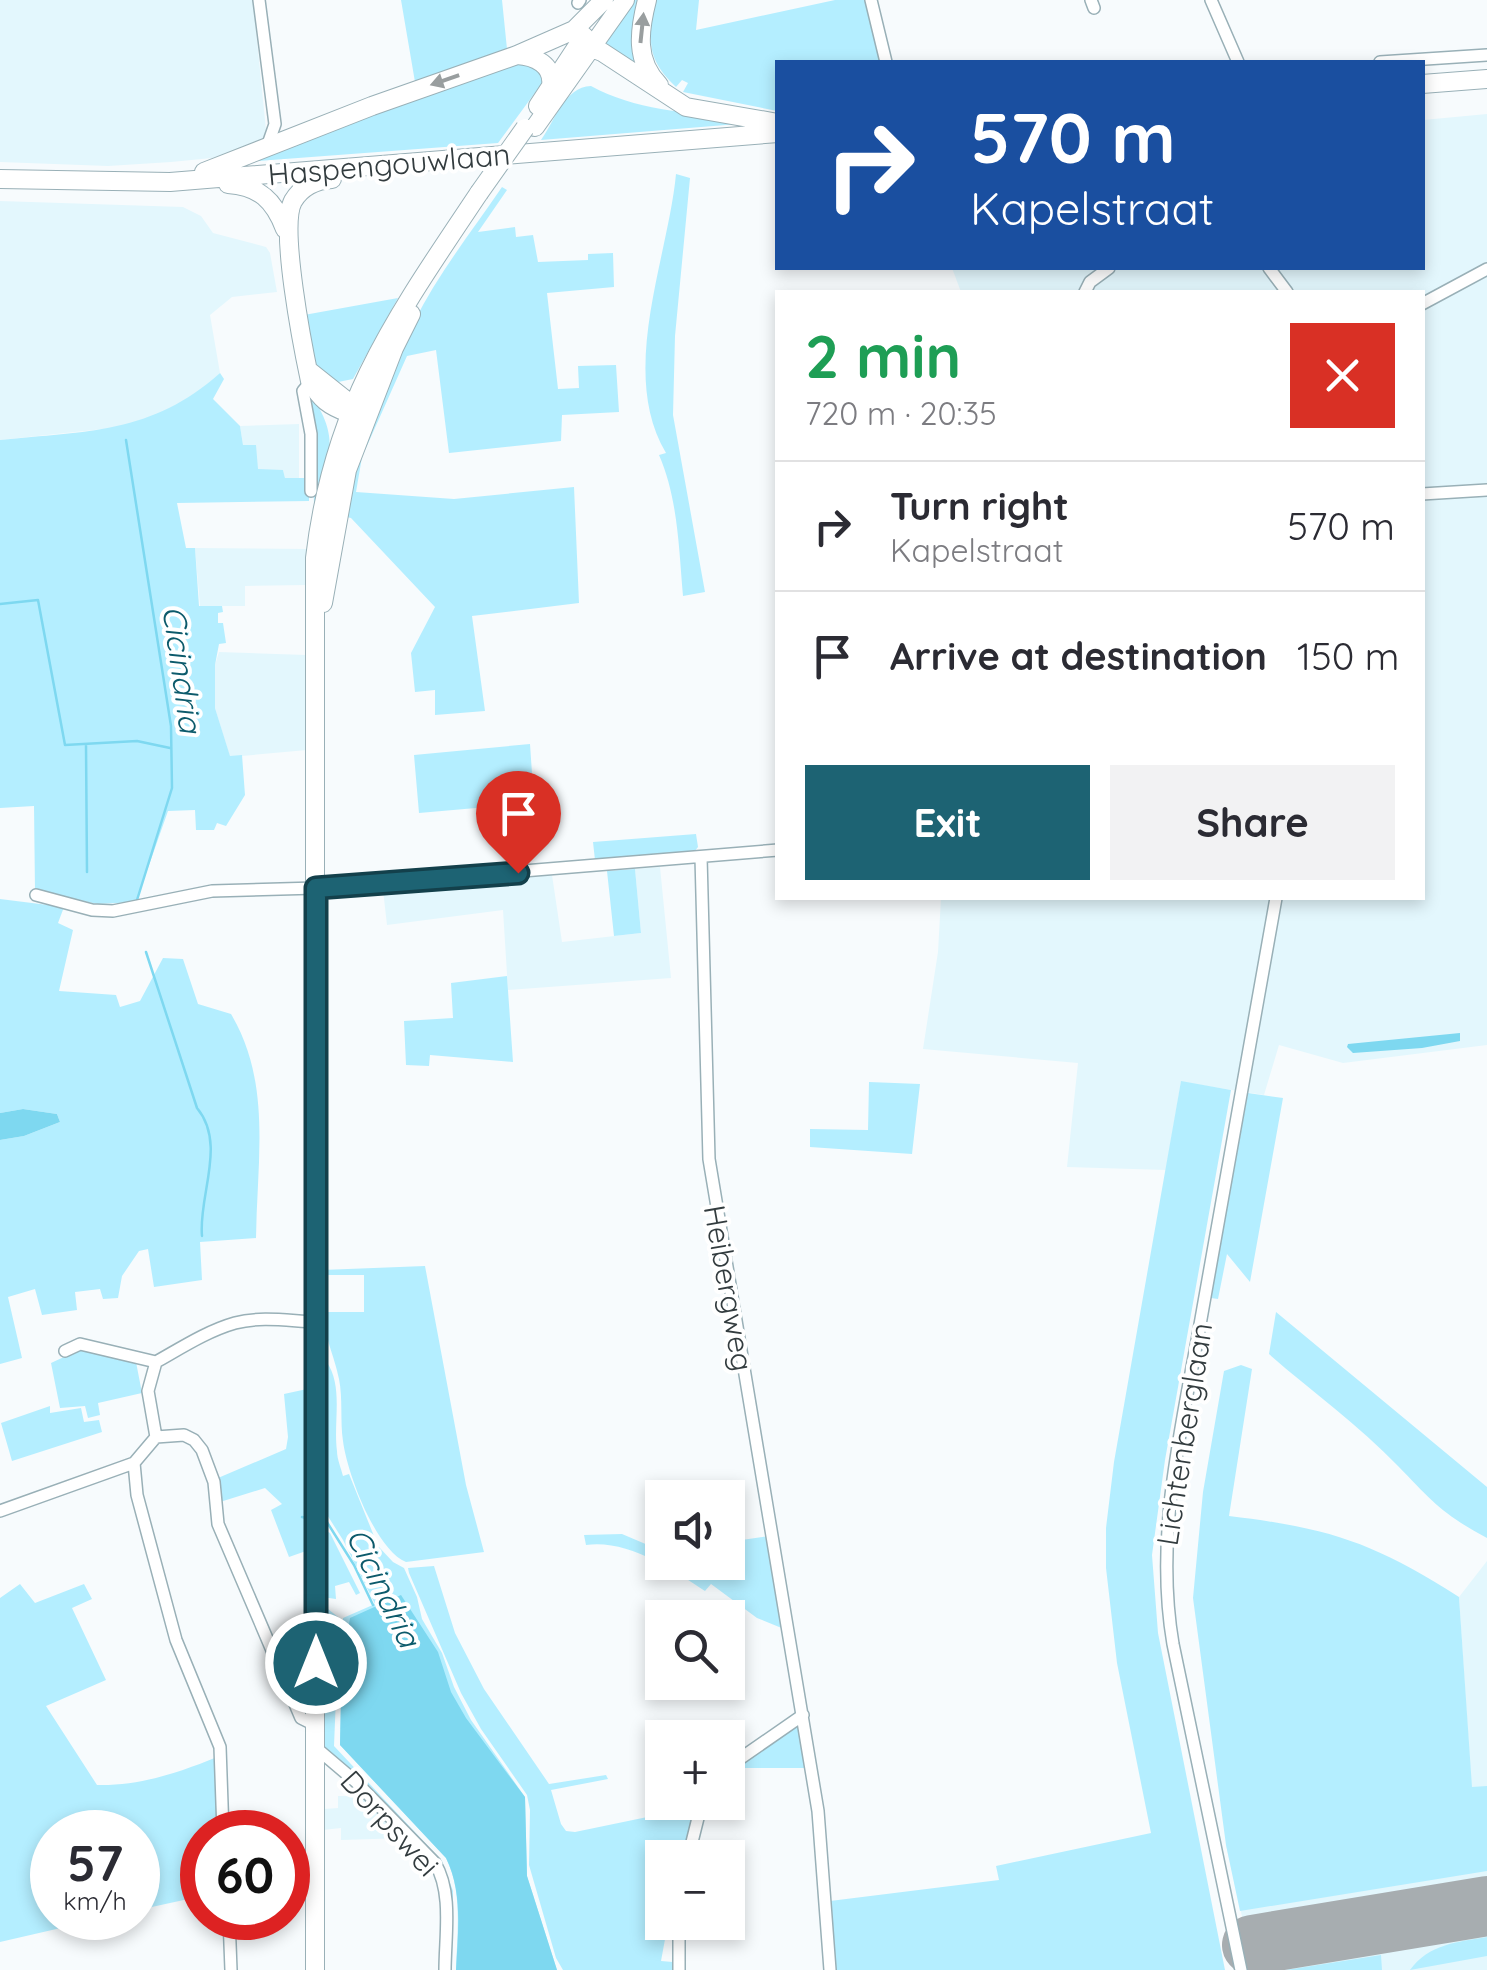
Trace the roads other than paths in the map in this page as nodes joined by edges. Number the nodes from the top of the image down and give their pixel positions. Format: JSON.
{"nodes":[{"id":1,"x":259,"y":0,"type":"edge"},
{"id":2,"x":605,"y":0,"type":"edge"},
{"id":3,"x":625,"y":0,"type":"edge"},
{"id":4,"x":647,"y":0,"type":"edge"},
{"id":5,"x":871,"y":0,"type":"edge"},
{"id":6,"x":1211,"y":0,"type":"edge"},
{"id":7,"x":586,"y":45,"type":"junction"},
{"id":8,"x":517,"y":55,"type":"junction"},
{"id":9,"x":1487,"y":55,"type":"edge"},
{"id":10,"x":886,"y":60,"type":"edge"},
{"id":11,"x":1237,"y":60,"type":"edge"},
{"id":12,"x":1411,"y":60,"type":"edge"},
{"id":13,"x":1487,"y":79,"type":"edge"},
{"id":14,"x":552,"y":81,"type":"junction"},
{"id":15,"x":1425,"y":84,"type":"edge"},
{"id":16,"x":686,"y":108,"type":"junction"},
{"id":17,"x":775,"y":123,"type":"edge"},
{"id":18,"x":274,"y":124,"type":"junction"},
{"id":19,"x":530,"y":127,"type":"junction"},
{"id":20,"x":775,"y":133,"type":"edge"},
{"id":21,"x":293,"y":138,"type":"junction"},
{"id":22,"x":267,"y":147,"type":"junction"},
{"id":23,"x":360,"y":167,"type":"junction"},
{"id":24,"x":0,"y":178,"type":"edge"},
{"id":25,"x":170,"y":182,"type":"junction"},
{"id":26,"x":485,"y":192,"type":"junction"},
{"id":27,"x":288,"y":239,"type":"junction"},
{"id":28,"x":1487,"y":269,"type":"edge"},
{"id":29,"x":1106,"y":270,"type":"edge"},
{"id":30,"x":1086,"y":290,"type":"edge"},
{"id":31,"x":1425,"y":302,"type":"edge"},
{"id":32,"x":367,"y":372,"type":"junction"},
{"id":33,"x":317,"y":383,"type":"junction"},
{"id":34,"x":358,"y":409,"type":"junction"},
{"id":35,"x":338,"y":444,"type":"junction"},
{"id":36,"x":1487,"y":490,"type":"edge"},
{"id":37,"x":311,"y":491,"type":"dead end"},
{"id":38,"x":1425,"y":494,"type":"edge"},
{"id":39,"x":316,"y":656,"type":"junction"},
{"id":40,"x":775,"y":850,"type":"edge"},
{"id":41,"x":701,"y":857,"type":"junction"},
{"id":42,"x":316,"y":888,"type":"junction"},
{"id":43,"x":36,"y":895,"type":"dead end"},
{"id":44,"x":1276,"y":900,"type":"edge"},
{"id":45,"x":316,"y":1322,"type":"junction"},
{"id":46,"x":70,"y":1344,"type":"dead end"},
{"id":47,"x":156,"y":1362,"type":"junction"},
{"id":48,"x":156,"y":1437,"type":"junction"},
{"id":49,"x":134,"y":1463,"type":"junction"},
{"id":50,"x":0,"y":1510,"type":"edge"},
{"id":51,"x":803,"y":1715,"type":"junction"},
{"id":52,"x":316,"y":1725,"type":"junction"},
{"id":53,"x":316,"y":1747,"type":"junction"},
{"id":54,"x":745,"y":1754,"type":"edge"},
{"id":55,"x":222,"y":1810,"type":"edge"},
{"id":56,"x":230,"y":1940,"type":"edge"},
{"id":57,"x":678,"y":1940,"type":"edge"},
{"id":58,"x":232,"y":1970,"type":"edge"},
{"id":59,"x":315,"y":1970,"type":"edge"},
{"id":60,"x":444,"y":1970,"type":"edge"},
{"id":61,"x":679,"y":1970,"type":"edge"},
{"id":62,"x":830,"y":1970,"type":"edge"},
{"id":63,"x":1241,"y":1970,"type":"edge"}],
"edges":[{"from":1,"to":18,"type":"street"},
{"from":2,"to":7,"type":"main road"},
{"from":2,"to":8,"type":"main road"},
{"from":3,"to":7,"type":"main road"},
{"from":16,"to":4,"type":"main road","one_way":true},
{"from":5,"to":10,"type":"street"},
{"from":6,"to":11,"type":"street"},
{"from":7,"to":14,"type":"main road"},
{"from":7,"to":16,"type":"main road"},
{"from":7,"to":19,"type":"main road"},
{"from":8,"to":14,"type":"main road"},
{"from":8,"to":21,"type":"main road","one_way":true},
{"from":9,"to":12,"type":"street"},
{"from":13,"to":15,"type":"main road"},
{"from":14,"to":19,"type":"main road"},
{"from":16,"to":17,"type":"main road"},
{"from":18,"to":21,"type":"street"},
{"from":18,"to":22,"type":"street"},
{"from":19,"to":26,"type":"main road","bridge":true},
{"from":20,"to":23,"type":"main road","name":"Haspengouwlaan"},
{"from":21,"to":22,"type":"main road"},
{"from":22,"to":25,"type":"main road"},
{"from":23,"to":25,"type":"main road","name":"Haspengouwlaan"},
{"from":23,"to":27,"type":"main road"},
{"from":24,"to":25,"type":"main road","name":"Haspengouwlaan"},
{"from":25,"to":27,"type":"main road"},
{"from":26,"to":32,"type":"main road"},
{"from":26,"to":34,"type":"main road"},
{"from":27,"to":33,"type":"main road"},
{"from":28,"to":31,"type":"street"},
{"from":29,"to":30,"type":"street"},
{"from":32,"to":33,"type":"main road"},
{"from":32,"to":34,"type":"main road"},
{"from":33,"to":34,"type":"main road"},
{"from":33,"to":35,"type":"main road"},
{"from":33,"to":37,"type":"street"},
{"from":34,"to":35,"type":"main road"},
{"from":34,"to":39,"type":"main road"},
{"from":35,"to":39,"type":"main road"},
{"from":36,"to":38,"type":"street"},
{"from":39,"to":42,"type":"main road"},
{"from":40,"to":41,"type":"street"},
{"from":41,"to":42,"type":"street"},
{"from":41,"to":51,"type":"street","name":"Heibergweg"},
{"from":42,"to":43,"type":"street"},
{"from":42,"to":45,"type":"main road"},
{"from":44,"to":63,"type":"street","name":"Lichtenberglaan"},
{"from":45,"to":47,"type":"street"},
{"from":45,"to":52,"type":"main road"},
{"from":46,"to":47,"type":"street"},
{"from":47,"to":48,"type":"street"},
{"from":48,"to":49,"type":"street"},
{"from":48,"to":52,"type":"street"},
{"from":49,"to":50,"type":"street"},
{"from":49,"to":55,"type":"street"},
{"from":51,"to":54,"type":"street"},
{"from":51,"to":62,"type":"street","name":"Heibergweg"},
{"from":52,"to":53,"type":"main road"},
{"from":53,"to":59,"type":"main road"},
{"from":53,"to":60,"type":"street","name":"Dorpswei"},
{"from":56,"to":58,"type":"street"},
{"from":57,"to":61,"type":"street"}]}
